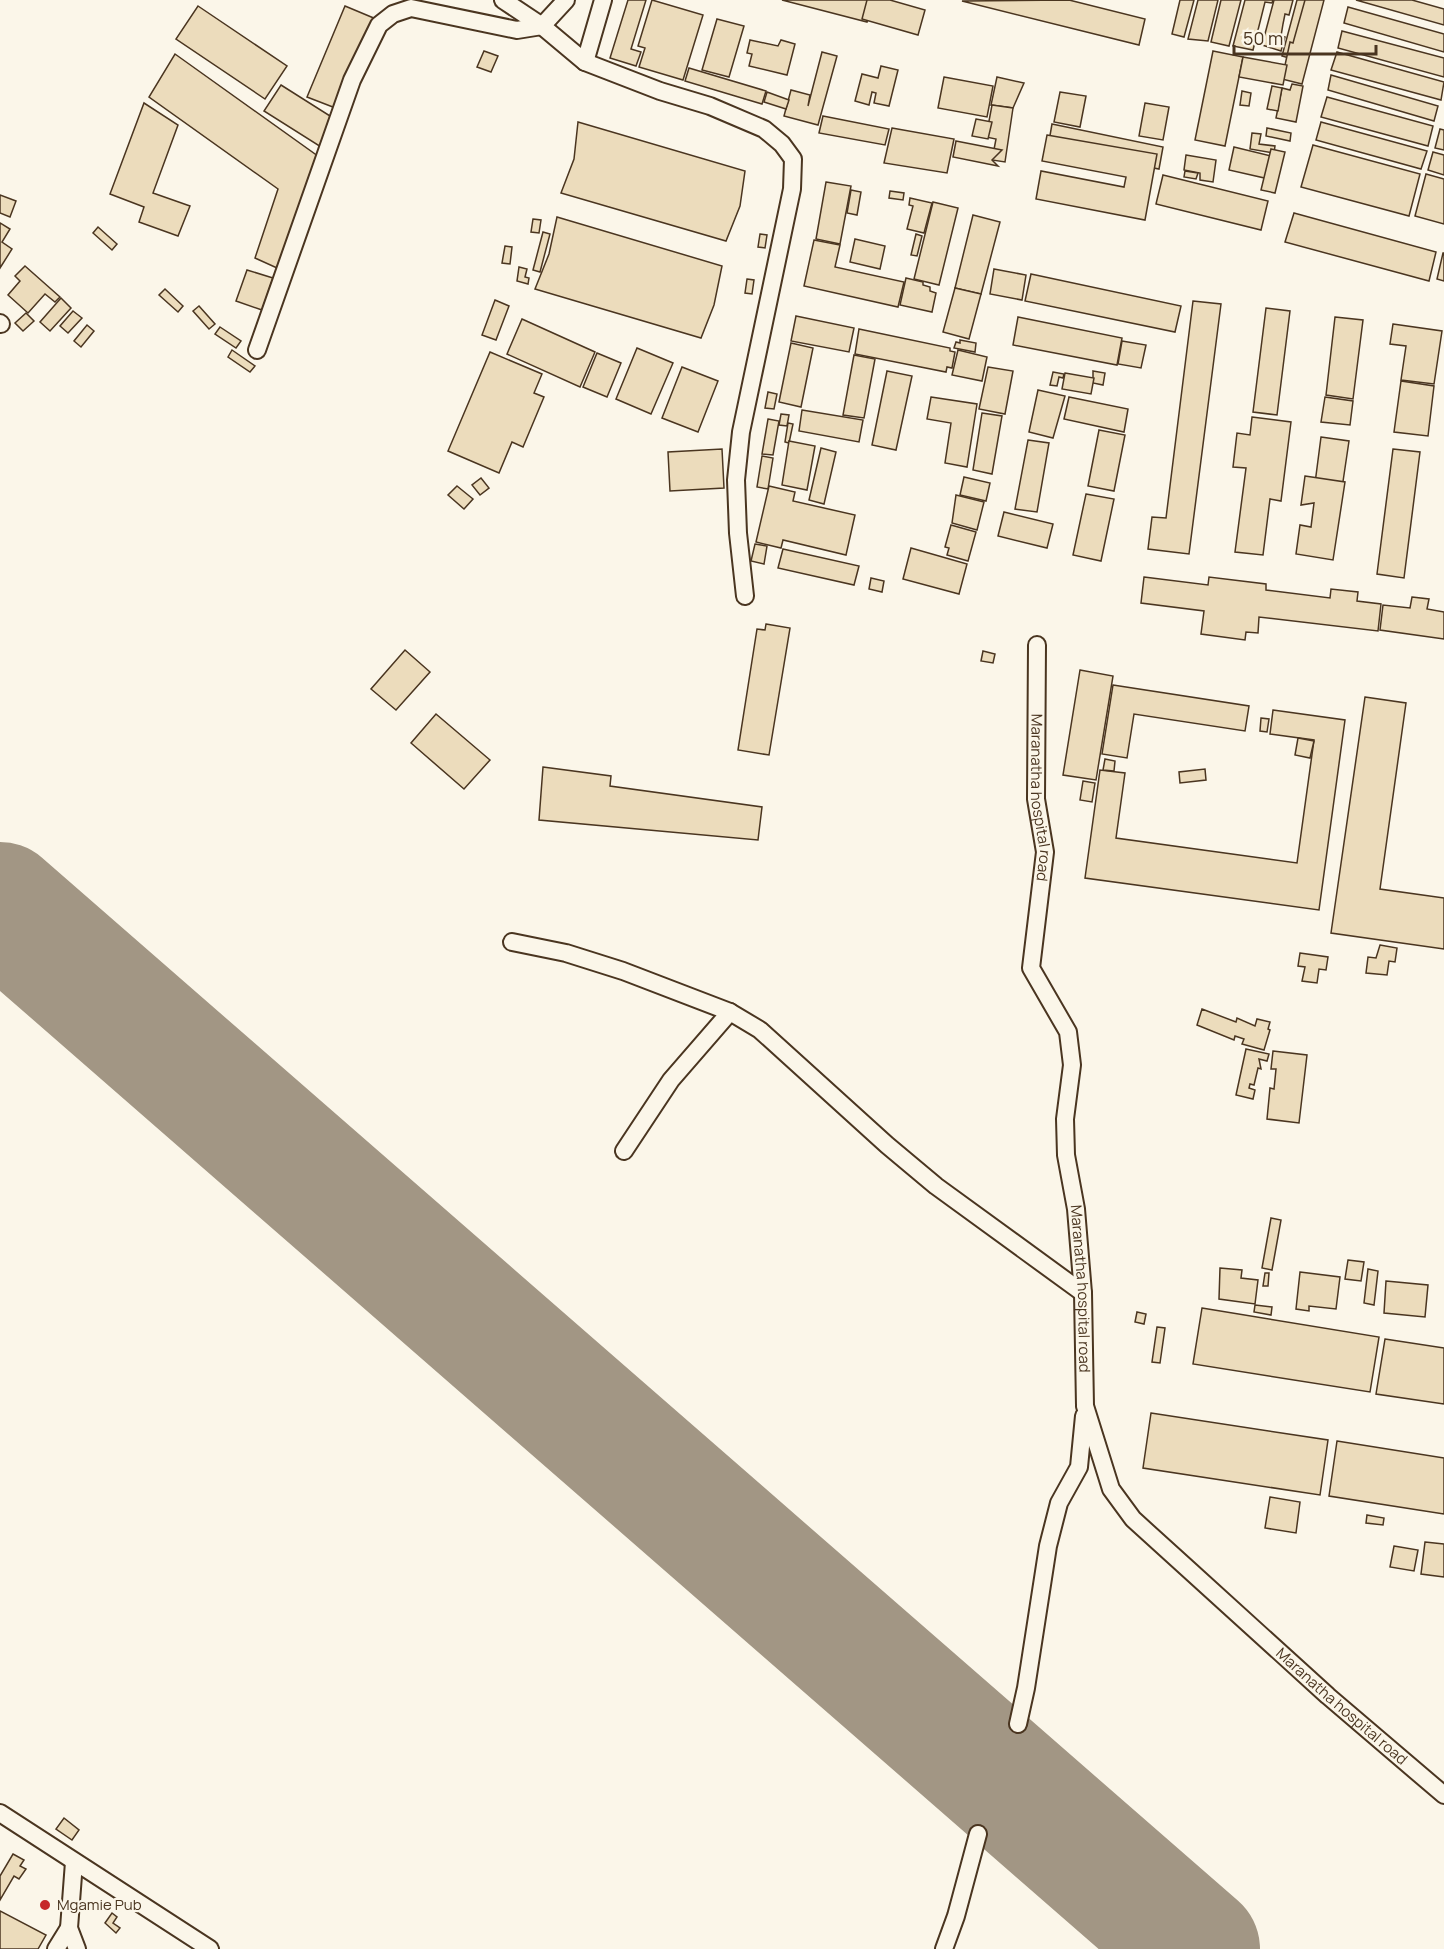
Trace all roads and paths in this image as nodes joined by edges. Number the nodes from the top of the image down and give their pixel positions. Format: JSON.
{"nodes":[{"id":1,"x":503,"y":0,"type":"edge"},
{"id":2,"x":566,"y":0,"type":"edge"},
{"id":3,"x":603,"y":0,"type":"edge"},
{"id":4,"x":542,"y":26,"type":"junction"},
{"id":5,"x":585,"y":62,"type":"junction"},
{"id":6,"x":257,"y":350,"type":"dead end"},
{"id":7,"x":745,"y":596,"type":"dead end"},
{"id":8,"x":1037,"y":645,"type":"dead end"},
{"id":9,"x":512,"y":942,"type":"dead end"},
{"id":10,"x":730,"y":1012,"type":"junction"},
{"id":11,"x":624,"y":1151,"type":"dead end"},
{"id":12,"x":1083,"y":1293,"type":"junction"},
{"id":13,"x":1084,"y":1406,"type":"junction"},
{"id":14,"x":1018,"y":1724,"type":"dead end"},
{"id":15,"x":1444,"y":1795,"type":"edge"},
{"id":16,"x":0,"y":1813,"type":"edge"},
{"id":17,"x":978,"y":1834,"type":"dead end"},
{"id":18,"x":74,"y":1862,"type":"junction"},
{"id":19,"x":69,"y":1928,"type":"junction"},
{"id":20,"x":56,"y":1949,"type":"edge"},
{"id":21,"x":76,"y":1949,"type":"edge"},
{"id":22,"x":210,"y":1949,"type":"edge"},
{"id":23,"x":944,"y":1949,"type":"edge"}],
"edges":[{"from":1,"to":4,"type":"street"},
{"from":2,"to":4,"type":"street"},
{"from":3,"to":5,"type":"street"},
{"from":4,"to":5,"type":"street"},
{"from":4,"to":6,"type":"street"},
{"from":5,"to":7,"type":"street"},
{"from":8,"to":12,"type":"street","name":"Maranatha hospital road"},
{"from":9,"to":10,"type":"street"},
{"from":10,"to":11,"type":"street"},
{"from":10,"to":12,"type":"street"},
{"from":12,"to":13,"type":"street","name":"Maranatha hospital road"},
{"from":13,"to":14,"type":"street"},
{"from":13,"to":15,"type":"street","name":"Maranatha hospital road"},
{"from":16,"to":18,"type":"street"},
{"from":17,"to":23,"type":"street"},
{"from":18,"to":19,"type":"street"},
{"from":18,"to":22,"type":"street"},
{"from":19,"to":20,"type":"street"},
{"from":19,"to":21,"type":"street"}]}
